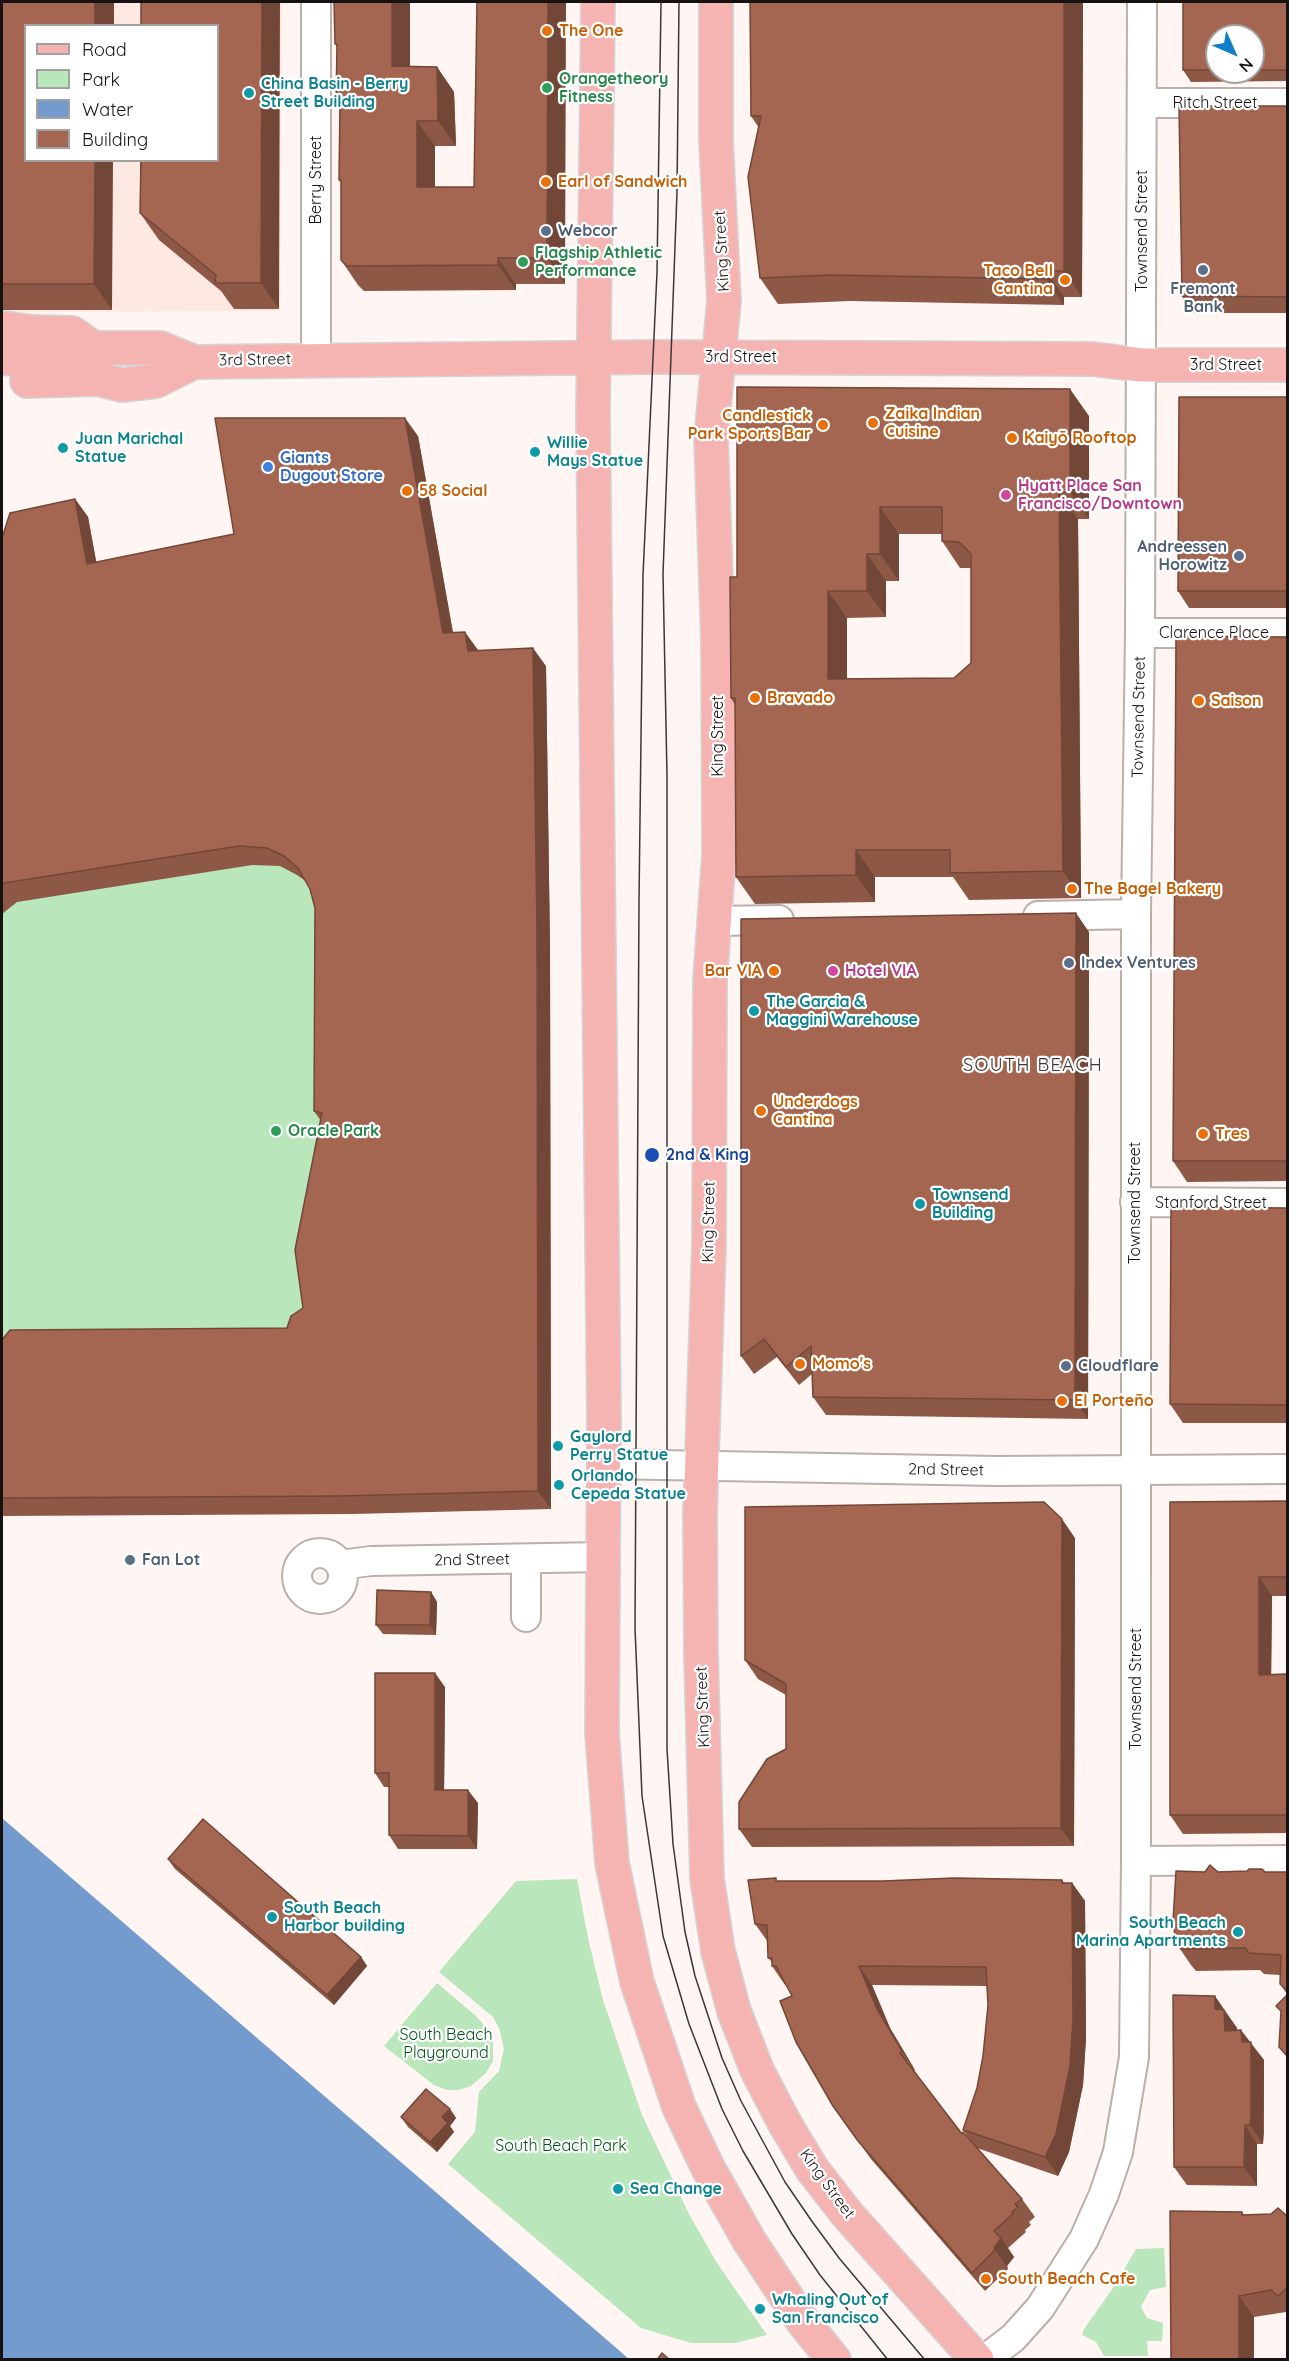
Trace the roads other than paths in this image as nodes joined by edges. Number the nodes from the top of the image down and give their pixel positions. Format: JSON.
{"nodes":[{"id":1,"x":316,"y":2,"type":"edge"},
{"id":2,"x":598,"y":2,"type":"edge"},
{"id":3,"x":716,"y":2,"type":"edge"},
{"id":4,"x":1142,"y":2,"type":"edge"},
{"id":5,"x":1142,"y":103,"type":"junction"},
{"id":6,"x":1287,"y":103,"type":"edge"},
{"id":7,"x":2,"y":328,"type":"edge"},
{"id":8,"x":93,"y":348,"type":"junction"},
{"id":9,"x":593,"y":357,"type":"junction"},
{"id":10,"x":719,"y":357,"type":"junction"},
{"id":11,"x":2,"y":358,"type":"edge"},
{"id":12,"x":316,"y":359,"type":"junction"},
{"id":13,"x":194,"y":362,"type":"junction"},
{"id":14,"x":1141,"y":365,"type":"junction"},
{"id":15,"x":1287,"y":365,"type":"edge"},
{"id":16,"x":2,"y":380,"type":"edge"},
{"id":17,"x":1140,"y":633,"type":"junction"},
{"id":18,"x":1287,"y":633,"type":"edge"},
{"id":19,"x":1136,"y":915,"type":"junction"},
{"id":20,"x":1014,"y":916,"type":"edge"},
{"id":21,"x":805,"y":920,"type":"edge"},
{"id":22,"x":715,"y":921,"type":"junction"},
{"id":23,"x":1135,"y":1202,"type":"junction"},
{"id":24,"x":1287,"y":1203,"type":"edge"},
{"id":25,"x":604,"y":1464,"type":"junction"},
{"id":26,"x":701,"y":1466,"type":"junction"},
{"id":27,"x":1134,"y":1468,"type":"junction"},
{"id":28,"x":1287,"y":1469,"type":"edge"},
{"id":29,"x":604,"y":1557,"type":"junction"},
{"id":30,"x":526,"y":1559,"type":"junction"},
{"id":31,"x":340,"y":1565,"type":"dead end"},
{"id":32,"x":526,"y":1617,"type":"dead end"},
{"id":33,"x":1287,"y":1860,"type":"edge"},
{"id":34,"x":1136,"y":1861,"type":"junction"},
{"id":35,"x":834,"y":2360,"type":"edge"},
{"id":36,"x":977,"y":2360,"type":"edge"},
{"id":37,"x":984,"y":2360,"type":"edge"}],
"edges":[{"from":1,"to":12,"type":"street","name":"Berry Street"},
{"from":2,"to":9,"type":"main road"},
{"from":3,"to":10,"type":"main road","name":"King Street"},
{"from":4,"to":5,"type":"street","name":"Townsend Street"},
{"from":5,"to":6,"type":"street","name":"Ritch Street"},
{"from":5,"to":14,"type":"street","name":"Townsend Street"},
{"from":7,"to":8,"type":"main road"},
{"from":8,"to":11,"type":"main road","name":"3rd Street"},
{"from":8,"to":13,"type":"main road","name":"3rd Street"},
{"from":9,"to":10,"type":"main road","name":"3rd Street"},
{"from":9,"to":12,"type":"main road","name":"3rd Street"},
{"from":9,"to":25,"type":"main road"},
{"from":10,"to":14,"type":"main road","name":"3rd Street"},
{"from":10,"to":22,"type":"main road","name":"King Street"},
{"from":12,"to":13,"type":"main road","name":"3rd Street"},
{"from":13,"to":16,"type":"main road","name":"3rd Street"},
{"from":14,"to":15,"type":"main road","name":"3rd Street"},
{"from":14,"to":17,"type":"street","name":"Townsend Street"},
{"from":17,"to":18,"type":"street","name":"Clarence Place"},
{"from":17,"to":19,"type":"street","name":"Townsend Street"},
{"from":19,"to":20,"type":"street"},
{"from":19,"to":23,"type":"street","name":"Townsend Street"},
{"from":21,"to":22,"type":"street"},
{"from":22,"to":26,"type":"main road","name":"King Street"},
{"from":23,"to":24,"type":"street","name":"Stanford Street"},
{"from":23,"to":27,"type":"street","name":"Townsend Street"},
{"from":25,"to":26,"type":"street","name":"2nd Street"},
{"from":25,"to":29,"type":"main road"},
{"from":26,"to":27,"type":"street","name":"2nd Street"},
{"from":26,"to":36,"type":"main road","name":"King Street"},
{"from":27,"to":28,"type":"street","name":"2nd Street"},
{"from":27,"to":34,"type":"street","name":"Townsend Street"},
{"from":29,"to":30,"type":"street","name":"2nd Street"},
{"from":29,"to":35,"type":"main road"},
{"from":30,"to":31,"type":"street","name":"2nd Street"},
{"from":30,"to":32,"type":"street"},
{"from":33,"to":34,"type":"street"},
{"from":34,"to":37,"type":"street","name":"Townsend Street"}]}
